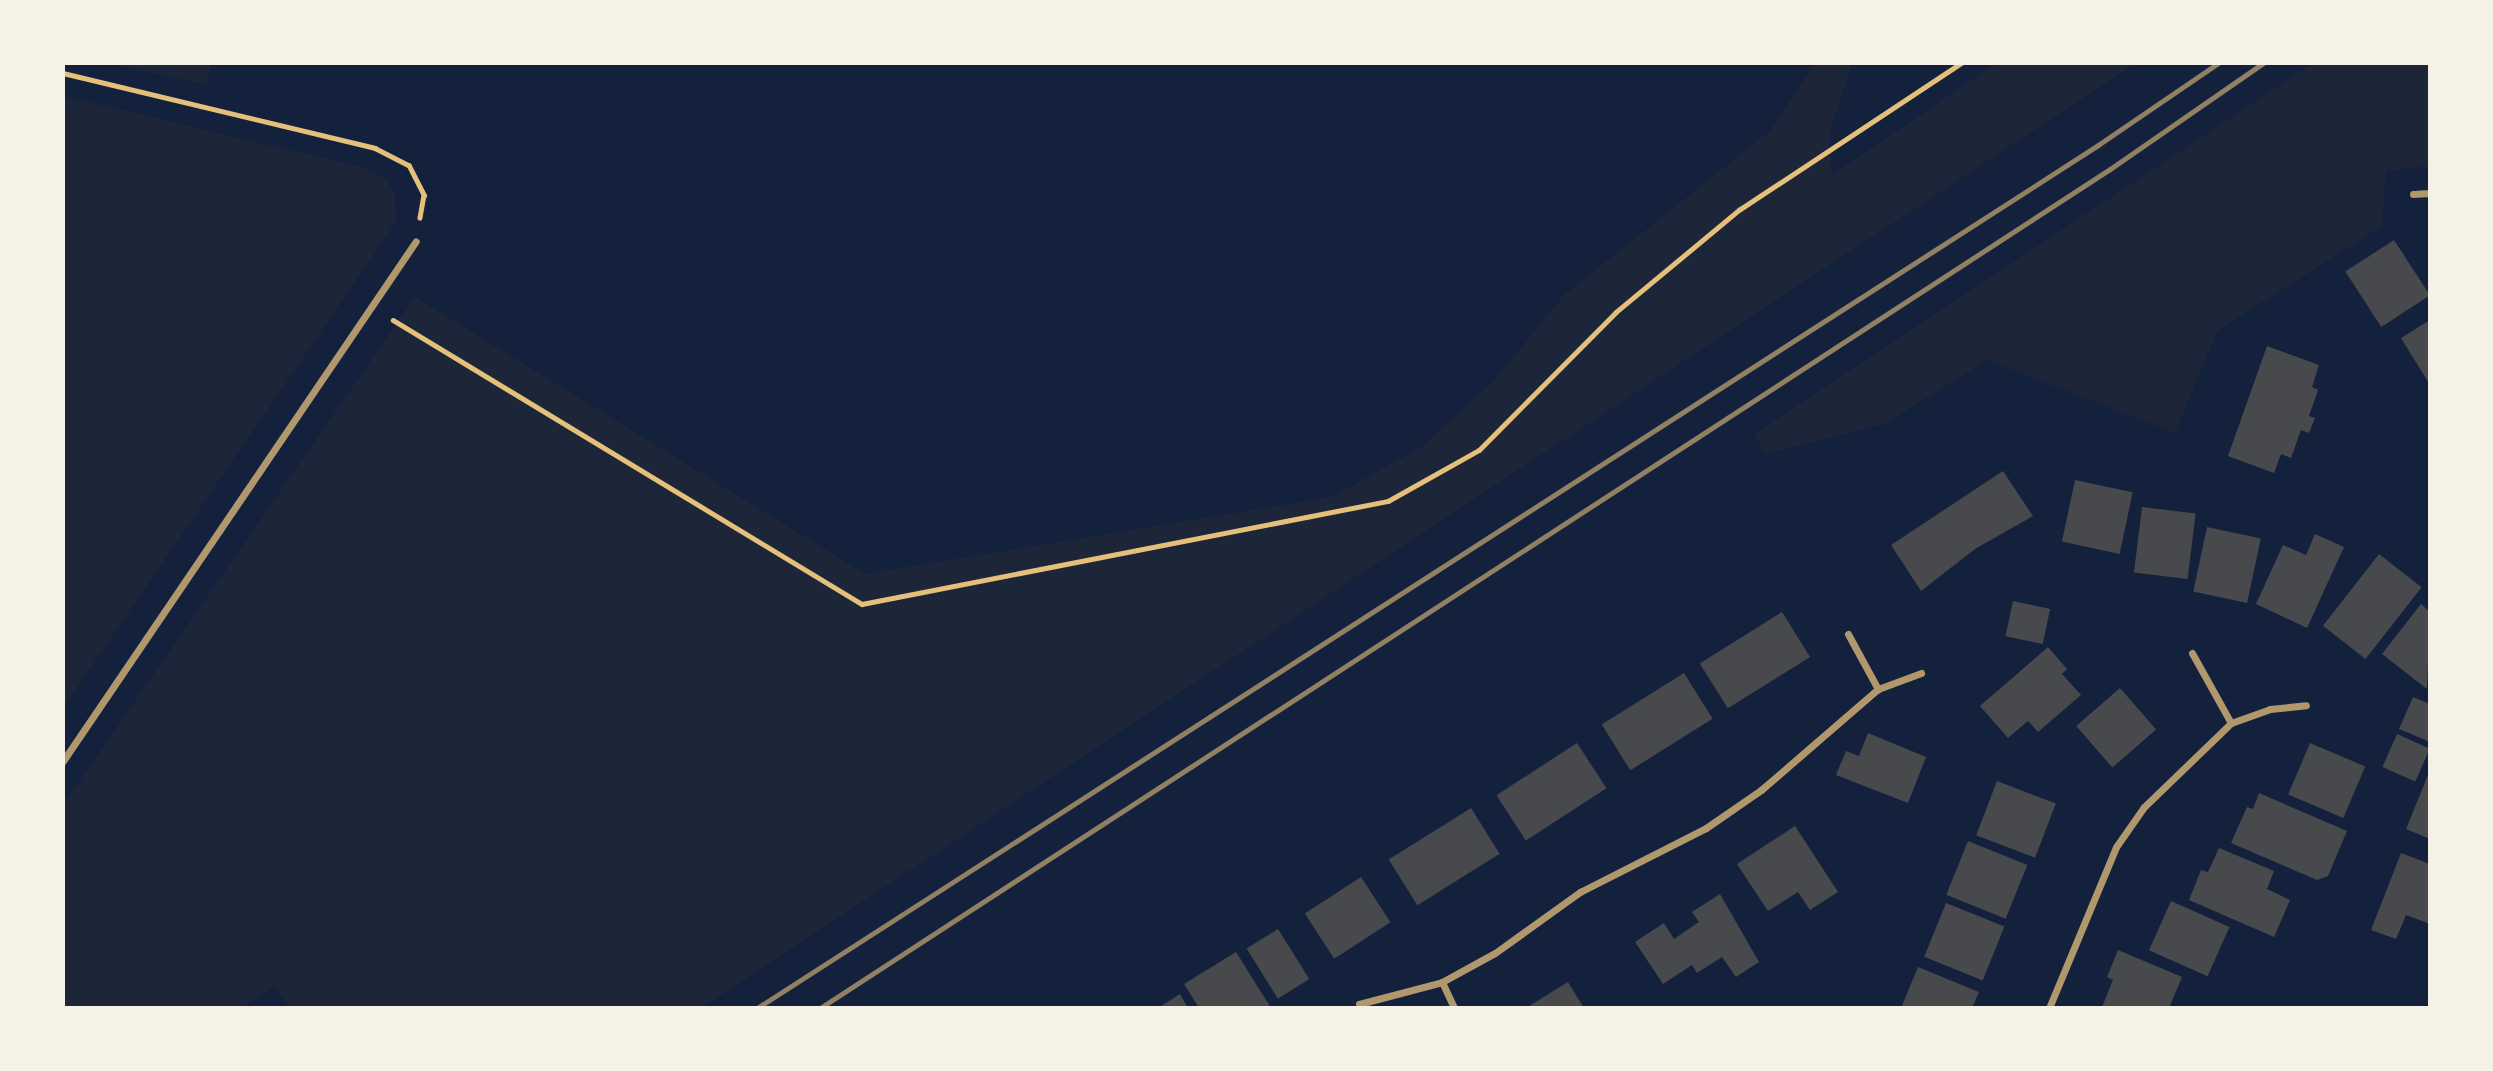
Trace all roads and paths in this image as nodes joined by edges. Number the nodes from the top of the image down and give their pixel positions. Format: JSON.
{"nodes":[{"id":1,"x":1961,"y":63,"type":"edge"},
{"id":2,"x":63,"y":73,"type":"edge"},
{"id":3,"x":2430,"y":193,"type":"edge"},
{"id":4,"x":2413,"y":194,"type":"dead end"},
{"id":5,"x":416,"y":241,"type":"joint"},
{"id":6,"x":371,"y":307,"type":"junction"},
{"id":7,"x":1848,"y":634,"type":"dead end"},
{"id":8,"x":2192,"y":653,"type":"dead end"},
{"id":9,"x":1921,"y":673,"type":"dead end"},
{"id":10,"x":1878,"y":689,"type":"junction"},
{"id":11,"x":2306,"y":705,"type":"dead end"},
{"id":12,"x":2231,"y":723,"type":"junction"},
{"id":13,"x":63,"y":761,"type":"edge"},
{"id":14,"x":1442,"y":982,"type":"junction"},
{"id":15,"x":1359,"y":1004,"type":"dead end"},
{"id":16,"x":1454,"y":1008,"type":"edge"},
{"id":17,"x":2049,"y":1008,"type":"edge"}],
"edges":[{"from":1,"to":6,"type":"path"},
{"from":2,"to":5,"type":"path"},
{"from":3,"to":4,"type":"street"},
{"from":5,"to":6,"type":"street"},
{"from":6,"to":13,"type":"street"},
{"from":7,"to":10,"type":"street"},
{"from":8,"to":12,"type":"street"},
{"from":9,"to":10,"type":"street"},
{"from":10,"to":14,"type":"street"},
{"from":11,"to":12,"type":"street"},
{"from":12,"to":17,"type":"street"},
{"from":14,"to":15,"type":"street"},
{"from":14,"to":16,"type":"street"}]}
